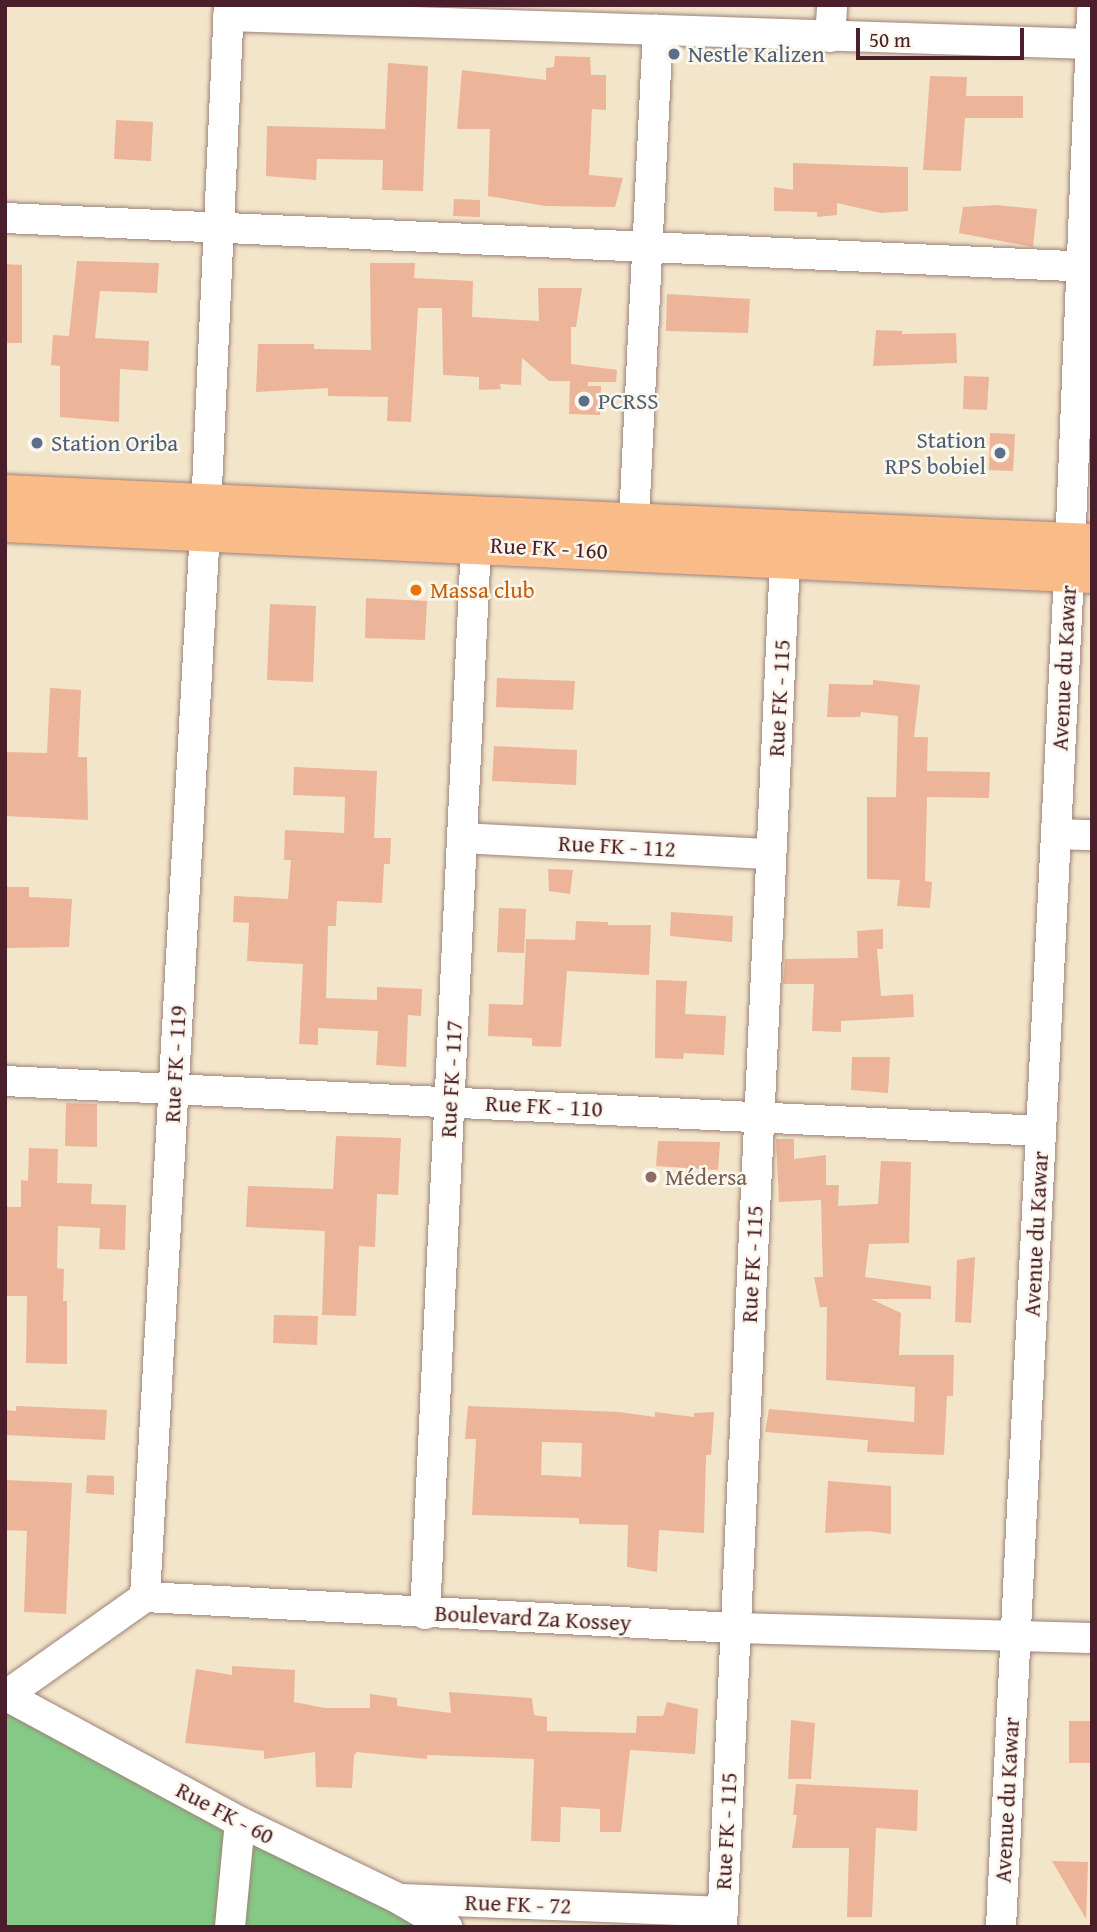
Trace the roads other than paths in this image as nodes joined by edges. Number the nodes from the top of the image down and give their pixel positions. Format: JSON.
{"nodes":[{"id":1,"x":832,"y":5,"type":"edge"},
{"id":2,"x":228,"y":11,"type":"edge"},
{"id":3,"x":1092,"y":12,"type":"edge"},
{"id":4,"x":433,"y":14,"type":"edge"},
{"id":5,"x":658,"y":30,"type":"junction"},
{"id":6,"x":830,"y":37,"type":"junction"},
{"id":7,"x":1090,"y":44,"type":"edge"},
{"id":8,"x":5,"y":218,"type":"edge"},
{"id":9,"x":219,"y":228,"type":"junction"},
{"id":10,"x":648,"y":247,"type":"junction"},
{"id":11,"x":1087,"y":266,"type":"edge"},
{"id":12,"x":5,"y":494,"type":"edge"},
{"id":13,"x":206,"y":516,"type":"junction"},
{"id":14,"x":634,"y":520,"type":"junction"},
{"id":15,"x":5,"y":523,"type":"edge"},
{"id":16,"x":476,"y":544,"type":"junction"},
{"id":17,"x":1081,"y":558,"type":"edge"},
{"id":18,"x":785,"y":560,"type":"junction"},
{"id":19,"x":1056,"y":834,"type":"junction"},
{"id":20,"x":1092,"y":835,"type":"edge"},
{"id":21,"x":462,"y":838,"type":"junction"},
{"id":22,"x":771,"y":854,"type":"junction"},
{"id":23,"x":5,"y":1081,"type":"edge"},
{"id":24,"x":174,"y":1088,"type":"junction"},
{"id":25,"x":450,"y":1101,"type":"junction"},
{"id":26,"x":759,"y":1117,"type":"junction"},
{"id":27,"x":1041,"y":1131,"type":"junction"},
{"id":28,"x":145,"y":1597,"type":"junction"},
{"id":29,"x":425,"y":1614,"type":"junction"},
{"id":30,"x":735,"y":1628,"type":"junction"},
{"id":31,"x":1016,"y":1636,"type":"junction"},
{"id":32,"x":1092,"y":1638,"type":"edge"},
{"id":33,"x":6,"y":1695,"type":"edge"},
{"id":34,"x":240,"y":1822,"type":"junction"},
{"id":35,"x":398,"y":1899,"type":"junction"},
{"id":36,"x":722,"y":1919,"type":"edge"},
{"id":37,"x":230,"y":1927,"type":"edge"},
{"id":38,"x":447,"y":1927,"type":"edge"},
{"id":39,"x":1001,"y":1927,"type":"edge"}],
"edges":[{"from":1,"to":6,"type":"street"},
{"from":2,"to":4,"type":"street"},
{"from":2,"to":9,"type":"street","name":"Rue FK - 119"},
{"from":3,"to":7,"type":"street","name":"Avenue du Kawar"},
{"from":4,"to":5,"type":"street"},
{"from":5,"to":6,"type":"street"},
{"from":5,"to":10,"type":"street"},
{"from":6,"to":7,"type":"street"},
{"from":7,"to":11,"type":"street","name":"Avenue du Kawar"},
{"from":8,"to":9,"type":"street"},
{"from":9,"to":10,"type":"street"},
{"from":9,"to":13,"type":"street","name":"Rue FK - 119"},
{"from":10,"to":11,"type":"street"},
{"from":10,"to":14,"type":"street"},
{"from":11,"to":17,"type":"street","name":"Avenue du Kawar"},
{"from":12,"to":13,"type":"main road","name":"Rue FK - 160"},
{"from":13,"to":14,"type":"main road","name":"Rue FK - 160"},
{"from":13,"to":15,"type":"main road","name":"Rue FK - 160"},
{"from":13,"to":16,"type":"main road","name":"Rue FK - 160"},
{"from":13,"to":24,"type":"street","name":"Rue FK - 119"},
{"from":14,"to":17,"type":"main road","name":"Rue FK - 160"},
{"from":16,"to":18,"type":"main road","name":"Rue FK - 160"},
{"from":16,"to":21,"type":"street","name":"Rue FK - 117"},
{"from":17,"to":18,"type":"main road","name":"Rue FK - 160"},
{"from":17,"to":19,"type":"street","name":"Avenue du Kawar"},
{"from":18,"to":22,"type":"street","name":"Rue FK - 115"},
{"from":19,"to":20,"type":"street"},
{"from":19,"to":27,"type":"street","name":"Avenue du Kawar"},
{"from":21,"to":22,"type":"street","name":"Rue FK - 112"},
{"from":21,"to":25,"type":"street","name":"Rue FK - 117"},
{"from":22,"to":26,"type":"street","name":"Rue FK - 115"},
{"from":23,"to":24,"type":"street","name":"Rue FK - 110"},
{"from":24,"to":25,"type":"street","name":"Rue FK - 110"},
{"from":24,"to":28,"type":"street","name":"Rue FK - 119"},
{"from":25,"to":26,"type":"street","name":"Rue FK - 110"},
{"from":25,"to":29,"type":"street","name":"Rue FK - 117"},
{"from":26,"to":27,"type":"street","name":"Rue FK - 110"},
{"from":26,"to":30,"type":"street","name":"Rue FK - 115"},
{"from":27,"to":31,"type":"street","name":"Avenue du Kawar"},
{"from":28,"to":29,"type":"street","name":"Boulevard Za Kossey"},
{"from":28,"to":33,"type":"street"},
{"from":29,"to":30,"type":"street","name":"Boulevard Za Kossey"},
{"from":30,"to":31,"type":"street","name":"Boulevard Za Kossey"},
{"from":30,"to":36,"type":"street","name":"Rue FK - 115"},
{"from":31,"to":32,"type":"street","name":"Boulevard Za Kossey"},
{"from":31,"to":39,"type":"street","name":"Avenue du Kawar"},
{"from":33,"to":34,"type":"street","name":"Rue FK - 60"},
{"from":34,"to":35,"type":"street","name":"Rue FK - 60"},
{"from":34,"to":37,"type":"street"},
{"from":35,"to":36,"type":"street","name":"Rue FK - 72"},
{"from":35,"to":38,"type":"street","name":"Rue FK - 60"}]}
